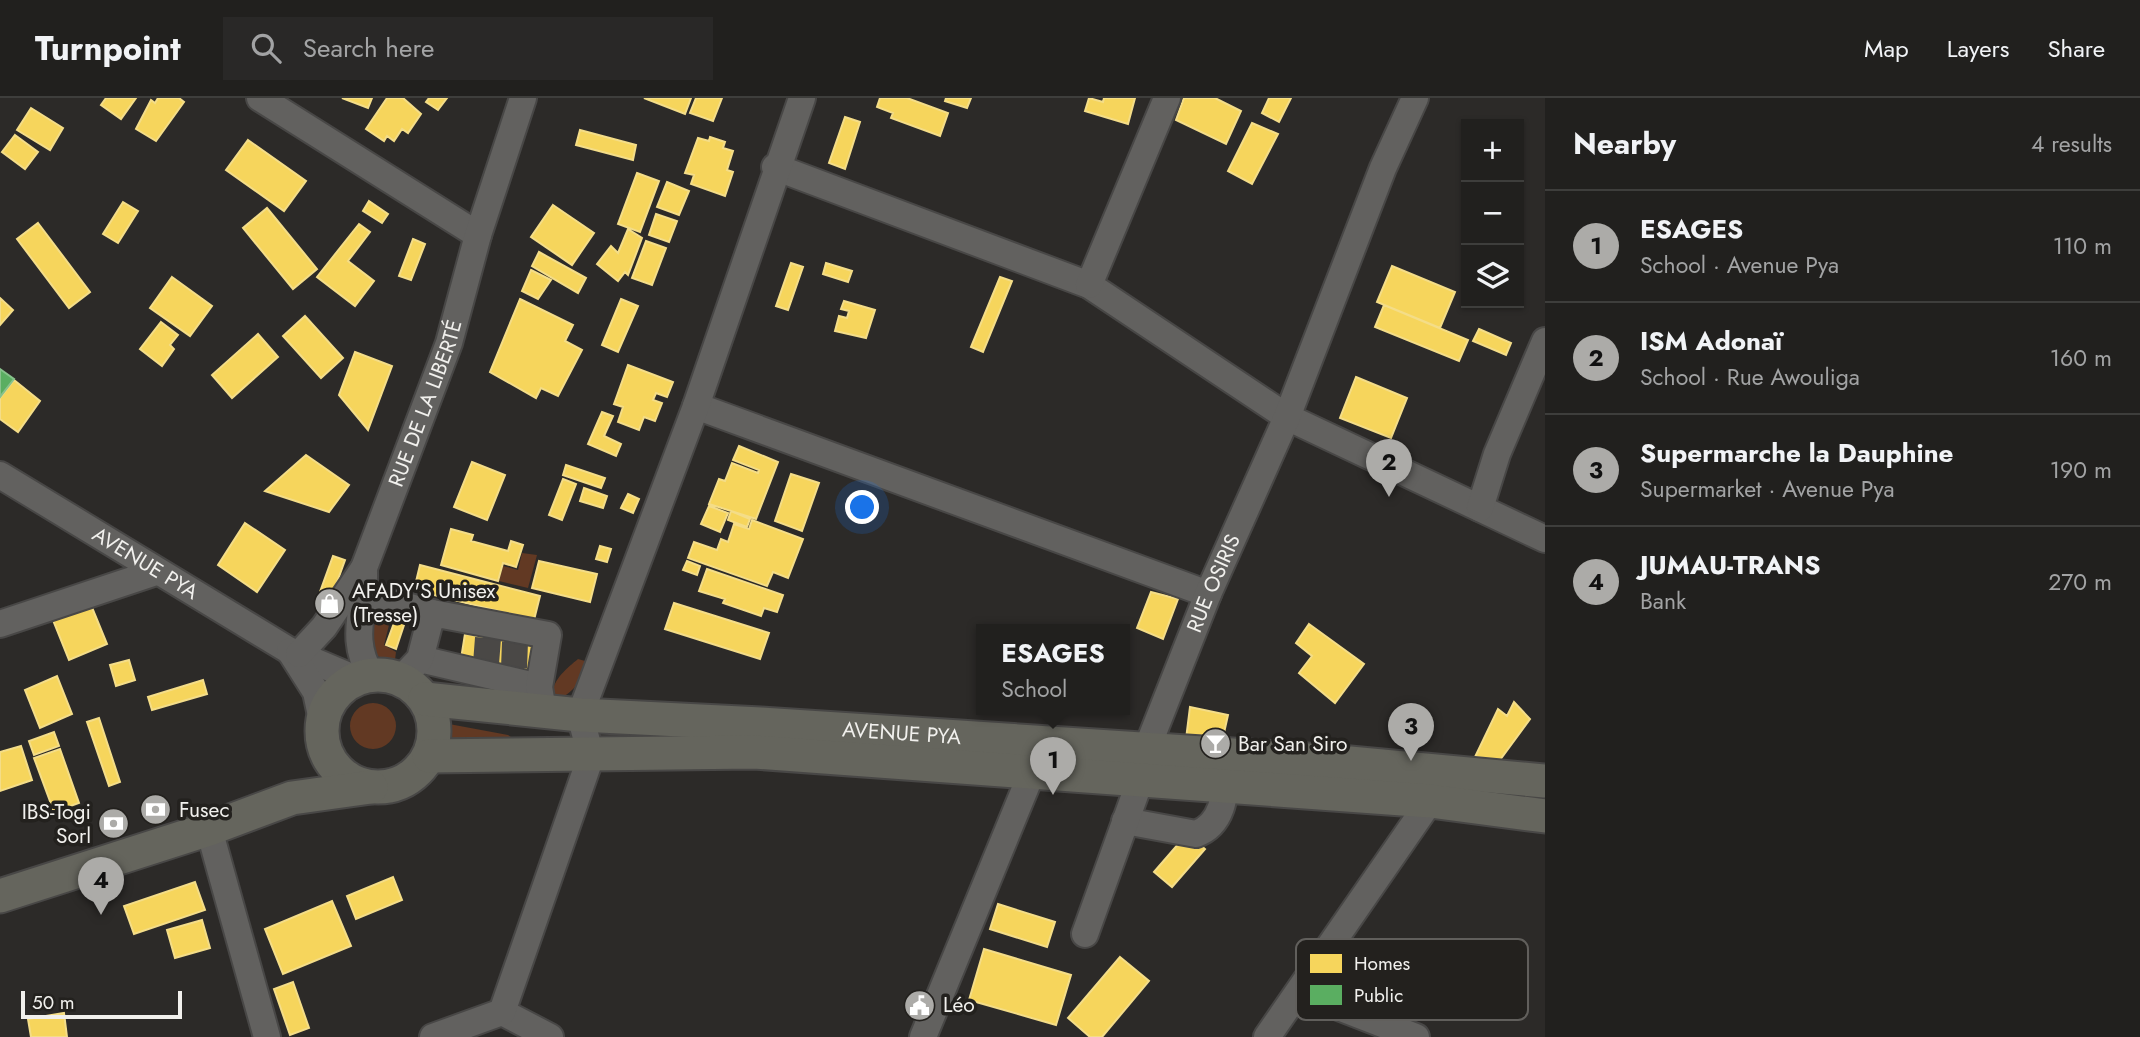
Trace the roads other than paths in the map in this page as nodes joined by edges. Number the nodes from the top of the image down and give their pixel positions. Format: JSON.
{"nodes":[{"id":1,"x":260,"y":98,"type":"edge"},
{"id":2,"x":523,"y":98,"type":"edge"},
{"id":3,"x":802,"y":98,"type":"edge"},
{"id":4,"x":1167,"y":98,"type":"edge"},
{"id":5,"x":1415,"y":98,"type":"edge"},
{"id":6,"x":775,"y":167,"type":"junction"},
{"id":7,"x":478,"y":235,"type":"junction"},
{"id":8,"x":1089,"y":285,"type":"junction"},
{"id":9,"x":1545,"y":341,"type":"edge"},
{"id":10,"x":696,"y":406,"type":"junction"},
{"id":11,"x":1287,"y":416,"type":"junction"},
{"id":12,"x":0,"y":475,"type":"edge"},
{"id":13,"x":1480,"y":508,"type":"junction"},
{"id":14,"x":1545,"y":539,"type":"edge"},
{"id":15,"x":364,"y":568,"type":"junction"},
{"id":16,"x":156,"y":572,"type":"junction"},
{"id":17,"x":1208,"y":594,"type":"junction"},
{"id":18,"x":366,"y":595,"type":"junction"},
{"id":19,"x":432,"y":613,"type":"junction"},
{"id":20,"x":0,"y":624,"type":"edge"},
{"id":21,"x":487,"y":650,"type":"junction"},
{"id":22,"x":295,"y":652,"type":"junction"},
{"id":23,"x":395,"y":678,"type":"junction"},
{"id":24,"x":541,"y":699,"type":"junction"},
{"id":25,"x":580,"y":715,"type":"junction"},
{"id":26,"x":323,"y":725,"type":"junction"},
{"id":27,"x":429,"y":756,"type":"junction"},
{"id":28,"x":591,"y":756,"type":"junction"},
{"id":29,"x":332,"y":763,"type":"junction"},
{"id":30,"x":1143,"y":765,"type":"junction"},
{"id":31,"x":1227,"y":771,"type":"junction"},
{"id":32,"x":1032,"y":772,"type":"junction"},
{"id":33,"x":1545,"y":781,"type":"edge"},
{"id":34,"x":371,"y":787,"type":"junction"},
{"id":35,"x":292,"y":798,"type":"junction"},
{"id":36,"x":1430,"y":801,"type":"junction"},
{"id":37,"x":1545,"y":816,"type":"edge"},
{"id":38,"x":1125,"y":821,"type":"junction"},
{"id":39,"x":209,"y":829,"type":"junction"},
{"id":40,"x":0,"y":896,"type":"edge"},
{"id":41,"x":1085,"y":934,"type":"dead end"},
{"id":42,"x":1336,"y":939,"type":"edge"},
{"id":43,"x":1296,"y":997,"type":"edge"},
{"id":44,"x":502,"y":1012,"type":"junction"},
{"id":45,"x":1372,"y":1020,"type":"edge"},
{"id":46,"x":267,"y":1037,"type":"edge"},
{"id":47,"x":433,"y":1037,"type":"edge"},
{"id":48,"x":550,"y":1037,"type":"edge"},
{"id":49,"x":923,"y":1037,"type":"edge"},
{"id":50,"x":1267,"y":1037,"type":"edge"},
{"id":51,"x":1416,"y":1037,"type":"edge"}],
"edges":[{"from":1,"to":7,"type":"street"},
{"from":2,"to":7,"type":"street","name":"RUE DE LA LIBERTÉ"},
{"from":3,"to":6,"type":"street"},
{"from":4,"to":8,"type":"street"},
{"from":5,"to":11,"type":"street","name":"RUE OSIRIS"},
{"from":6,"to":8,"type":"street"},
{"from":6,"to":10,"type":"street"},
{"from":7,"to":15,"type":"street","name":"RUE DE LA LIBERTÉ"},
{"from":8,"to":11,"type":"street"},
{"from":9,"to":13,"type":"street"},
{"from":10,"to":17,"type":"street"},
{"from":10,"to":25,"type":"street"},
{"from":11,"to":13,"type":"street"},
{"from":11,"to":17,"type":"street","name":"RUE OSIRIS"},
{"from":12,"to":16,"type":"street","name":"AVENUE PYA"},
{"from":13,"to":14,"type":"street"},
{"from":15,"to":18,"type":"street"},
{"from":15,"to":22,"type":"street"},
{"from":16,"to":20,"type":"street"},
{"from":16,"to":22,"type":"street","name":"AVENUE PYA"},
{"from":17,"to":30,"type":"street","name":"RUE OSIRIS"},
{"from":18,"to":19,"type":"street"},
{"from":18,"to":23,"type":"street"},
{"from":19,"to":21,"type":"street"},
{"from":19,"to":23,"type":"street"},
{"from":21,"to":23,"type":"street","name":"AVENUE PYA"},
{"from":21,"to":24,"type":"street"},
{"from":21,"to":24,"type":"street"},
{"from":22,"to":23,"type":"street","name":"AVENUE PYA"},
{"from":22,"to":26,"type":"street"},
{"from":23,"to":24,"type":"main road","name":"AVENUE PYA"},
{"from":23,"to":26,"type":"main road"},
{"from":23,"to":27,"type":"main road"},
{"from":24,"to":25,"type":"main road","name":"AVENUE PYA"},
{"from":25,"to":28,"type":"street"},
{"from":25,"to":30,"type":"main road","name":"AVENUE PYA"},
{"from":26,"to":29,"type":"main road"},
{"from":27,"to":28,"type":"main road","name":"AVENUE PYA"},
{"from":27,"to":34,"type":"main road"},
{"from":28,"to":32,"type":"main road","name":"AVENUE PYA"},
{"from":28,"to":44,"type":"street"},
{"from":29,"to":34,"type":"main road"},
{"from":29,"to":35,"type":"main road"},
{"from":30,"to":31,"type":"main road","name":"AVENUE PYA"},
{"from":30,"to":32,"type":"main road","name":"AVENUE PYA"},
{"from":30,"to":38,"type":"street","name":"RUE OSIRIS"},
{"from":31,"to":33,"type":"main road","name":"AVENUE PYA"},
{"from":31,"to":36,"type":"main road","name":"AVENUE PYA"},
{"from":31,"to":38,"type":"street"},
{"from":32,"to":49,"type":"street"},
{"from":34,"to":35,"type":"main road"},
{"from":35,"to":39,"type":"main road"},
{"from":36,"to":37,"type":"main road","name":"AVENUE PYA"},
{"from":36,"to":42,"type":"street"},
{"from":38,"to":41,"type":"street","name":"RUE OSIRIS"},
{"from":39,"to":40,"type":"main road"},
{"from":39,"to":46,"type":"street"},
{"from":43,"to":50,"type":"street"},
{"from":44,"to":47,"type":"street"},
{"from":44,"to":48,"type":"street"},
{"from":45,"to":51,"type":"street"}]}
